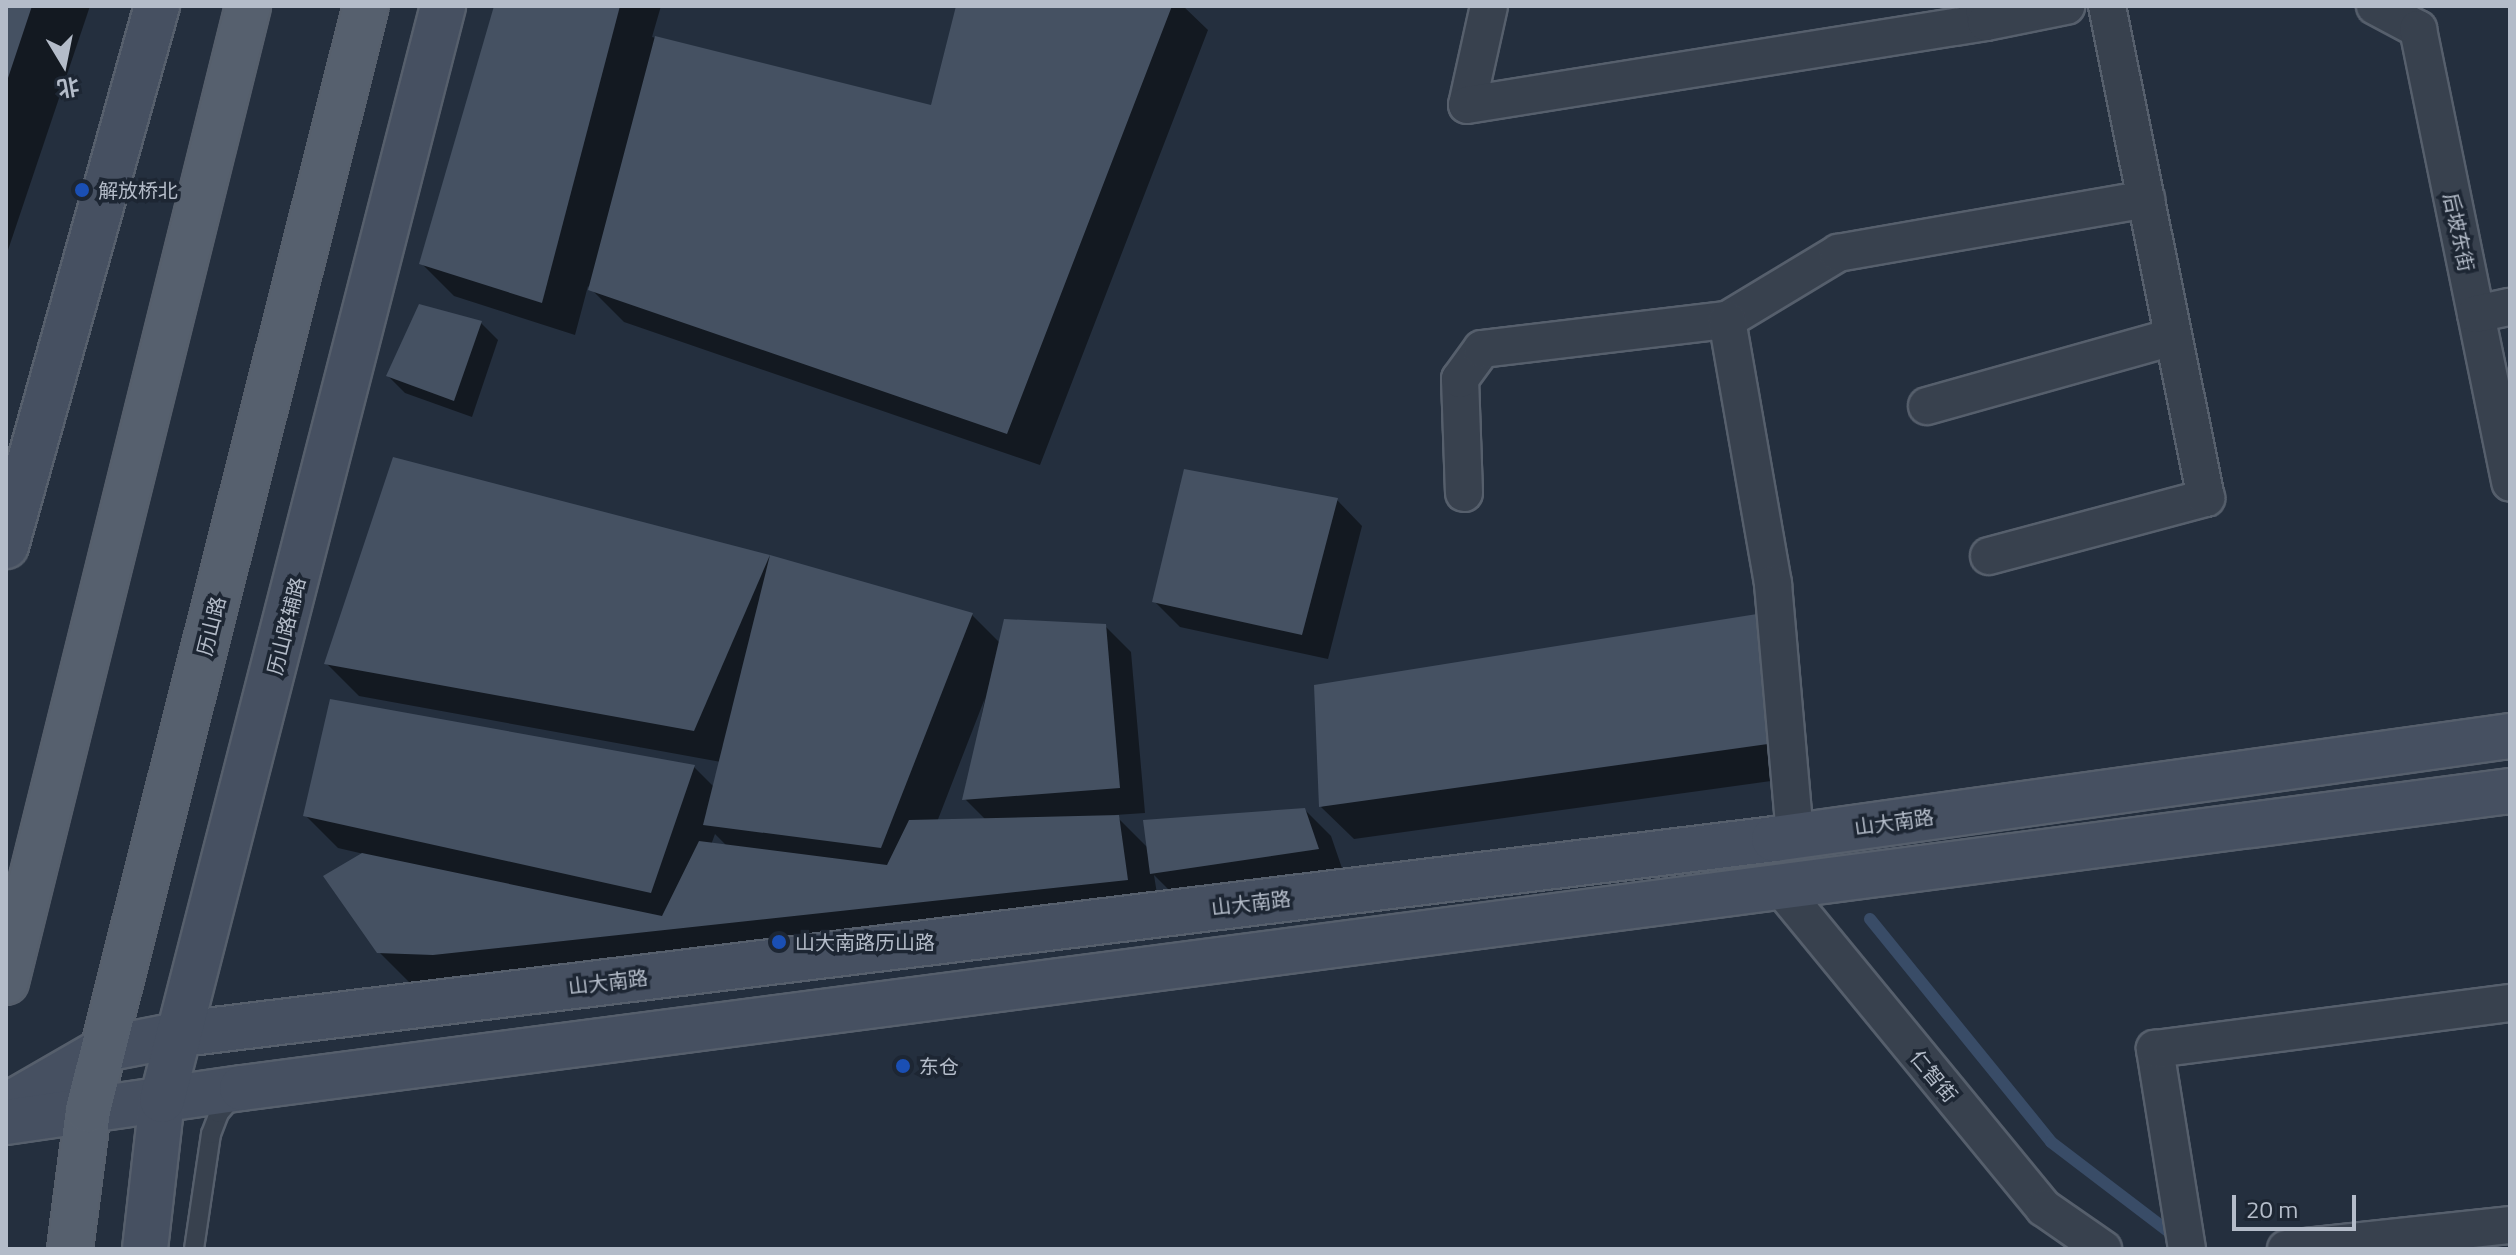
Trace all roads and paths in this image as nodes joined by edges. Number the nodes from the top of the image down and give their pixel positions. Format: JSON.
{"nodes":[{"id":1,"x":157,"y":6,"type":"edge"},
{"id":2,"x":248,"y":6,"type":"edge"},
{"id":3,"x":366,"y":6,"type":"edge"},
{"id":4,"x":443,"y":6,"type":"edge"},
{"id":5,"x":1489,"y":6,"type":"edge"},
{"id":6,"x":2066,"y":6,"type":"edge"},
{"id":7,"x":2107,"y":6,"type":"edge"},
{"id":8,"x":2375,"y":6,"type":"edge"},
{"id":9,"x":1985,"y":14,"type":"edge"},
{"id":10,"x":2146,"y":199,"type":"junction"},
{"id":11,"x":2493,"y":310,"type":"edge"},
{"id":12,"x":1727,"y":320,"type":"junction"},
{"id":13,"x":2173,"y":337,"type":"junction"},
{"id":14,"x":1927,"y":406,"type":"dead end"},
{"id":15,"x":2510,"y":483,"type":"edge"},
{"id":16,"x":1464,"y":493,"type":"dead end"},
{"id":17,"x":6,"y":546,"type":"edge"},
{"id":18,"x":1989,"y":556,"type":"dead end"},
{"id":19,"x":2510,"y":736,"type":"edge"},
{"id":20,"x":2510,"y":791,"type":"edge"},
{"id":21,"x":1795,"y":836,"type":"junction"},
{"id":22,"x":1781,"y":888,"type":"junction"},
{"id":23,"x":6,"y":982,"type":"edge"},
{"id":24,"x":2510,"y":1003,"type":"edge"},
{"id":25,"x":182,"y":1034,"type":"junction"},
{"id":26,"x":105,"y":1049,"type":"junction"},
{"id":27,"x":242,"y":1088,"type":"junction"},
{"id":28,"x":162,"y":1100,"type":"junction"},
{"id":29,"x":6,"y":1106,"type":"edge"},
{"id":30,"x":88,"y":1110,"type":"junction"},
{"id":31,"x":6,"y":1122,"type":"edge"},
{"id":32,"x":2510,"y":1225,"type":"edge"},
{"id":33,"x":70,"y":1249,"type":"edge"},
{"id":34,"x":145,"y":1249,"type":"edge"},
{"id":35,"x":194,"y":1249,"type":"edge"},
{"id":36,"x":2103,"y":1249,"type":"edge"},
{"id":37,"x":2187,"y":1249,"type":"edge"},
{"id":38,"x":2286,"y":1249,"type":"edge"}],
"edges":[{"from":1,"to":17,"type":"main road"},
{"from":2,"to":23,"type":"main road"},
{"from":3,"to":26,"type":"main road","name":"历山路"},
{"from":4,"to":25,"type":"main road","name":"历山路辅路"},
{"from":5,"to":9,"type":"street"},
{"from":6,"to":9,"type":"street"},
{"from":7,"to":10,"type":"street"},
{"from":8,"to":11,"type":"street","name":"后坡东街"},
{"from":10,"to":12,"type":"street"},
{"from":10,"to":13,"type":"street"},
{"from":11,"to":15,"type":"street","name":"后坡东街"},
{"from":12,"to":16,"type":"street"},
{"from":12,"to":21,"type":"street"},
{"from":13,"to":14,"type":"street"},
{"from":13,"to":18,"type":"street"},
{"from":19,"to":21,"type":"main road","name":"山大南路"},
{"from":20,"to":22,"type":"main road"},
{"from":21,"to":25,"type":"main road","name":"山大南路"},
{"from":22,"to":27,"type":"main road"},
{"from":22,"to":36,"type":"street","name":"仁智街"},
{"from":24,"to":37,"type":"street"},
{"from":25,"to":26,"type":"main road","name":"山大南路"},
{"from":25,"to":28,"type":"main road","name":"历山路辅路"},
{"from":26,"to":29,"type":"main road","name":"山大南路"},
{"from":26,"to":30,"type":"main road","name":"历山路"},
{"from":27,"to":28,"type":"main road"},
{"from":27,"to":35,"type":"lane"},
{"from":28,"to":30,"type":"main road"},
{"from":28,"to":34,"type":"main road","name":"历山路辅路"},
{"from":30,"to":31,"type":"main road"},
{"from":30,"to":33,"type":"main road","name":"历山路"},
{"from":32,"to":38,"type":"street"}]}
